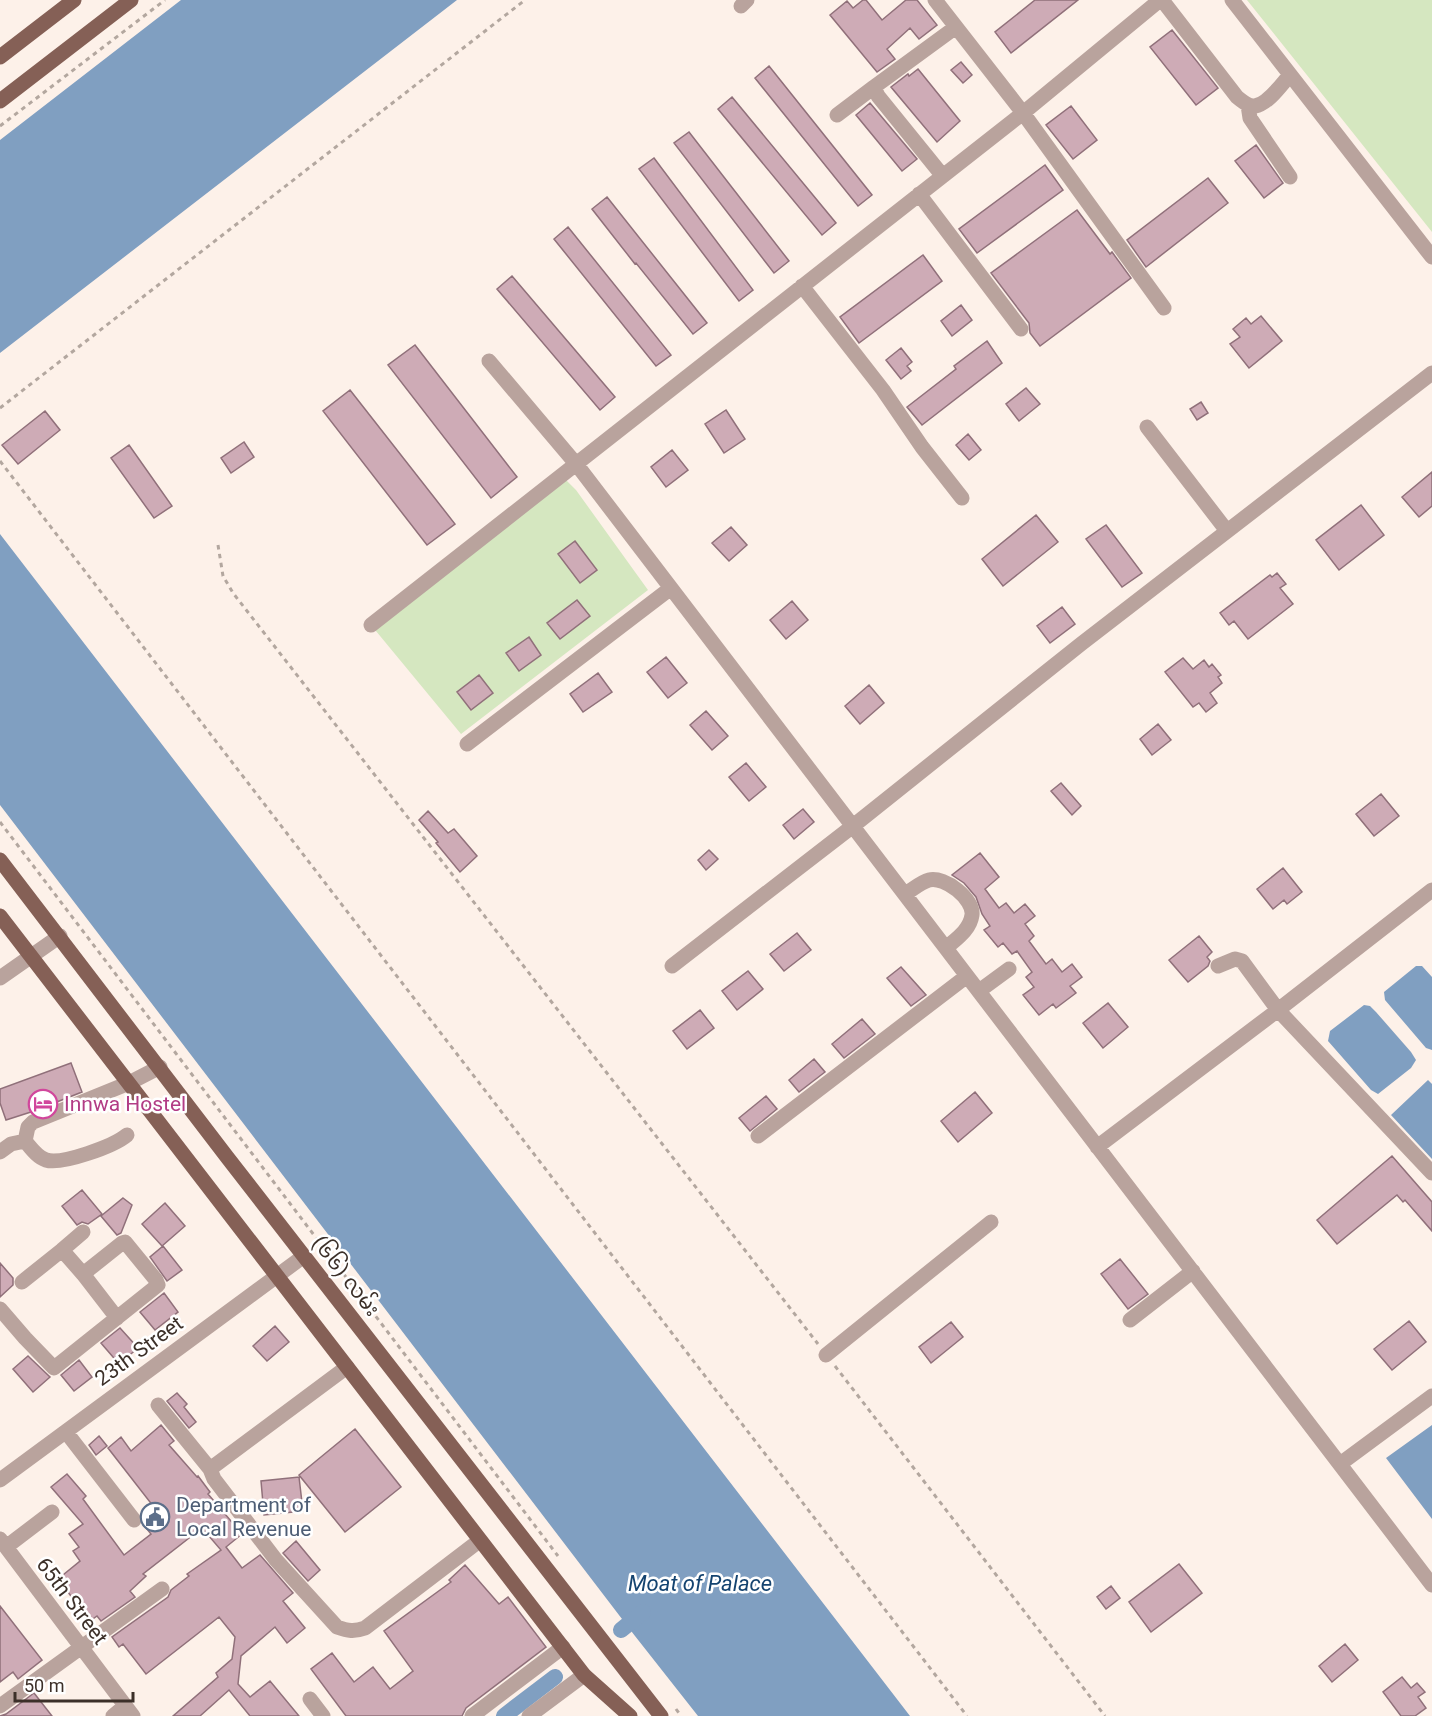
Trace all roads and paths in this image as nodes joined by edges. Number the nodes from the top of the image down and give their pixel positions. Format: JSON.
{"nodes":[{"id":1,"x":74,"y":0,"type":"edge"},
{"id":2,"x":131,"y":0,"type":"edge"},
{"id":3,"x":165,"y":0,"type":"edge"},
{"id":4,"x":525,"y":0,"type":"edge"},
{"id":5,"x":935,"y":0,"type":"edge"},
{"id":6,"x":1161,"y":0,"type":"edge"},
{"id":7,"x":1232,"y":0,"type":"edge"},
{"id":8,"x":956,"y":27,"type":"junction"},
{"id":9,"x":0,"y":57,"type":"edge"},
{"id":10,"x":1289,"y":76,"type":"junction"},
{"id":11,"x":874,"y":87,"type":"junction"},
{"id":12,"x":0,"y":101,"type":"edge"},
{"id":13,"x":1248,"y":105,"type":"junction"},
{"id":14,"x":1023,"y":112,"type":"junction"},
{"id":15,"x":837,"y":115,"type":"dead end"},
{"id":16,"x":0,"y":126,"type":"edge"},
{"id":17,"x":942,"y":175,"type":"junction"},
{"id":18,"x":1290,"y":177,"type":"dead end"},
{"id":19,"x":919,"y":194,"type":"junction"},
{"id":20,"x":1432,"y":257,"type":"edge"},
{"id":21,"x":802,"y":286,"type":"junction"},
{"id":22,"x":1164,"y":308,"type":"dead end"},
{"id":23,"x":1021,"y":329,"type":"dead end"},
{"id":24,"x":489,"y":361,"type":"dead end"},
{"id":25,"x":1432,"y":373,"type":"edge"},
{"id":26,"x":0,"y":408,"type":"edge"},
{"id":27,"x":1147,"y":427,"type":"dead end"},
{"id":28,"x":0,"y":461,"type":"edge"},
{"id":29,"x":577,"y":465,"type":"junction"},
{"id":30,"x":962,"y":498,"type":"dead end"},
{"id":31,"x":1227,"y":531,"type":"junction"},
{"id":32,"x":218,"y":545,"type":"dead end"},
{"id":33,"x":671,"y":588,"type":"junction"},
{"id":34,"x":371,"y":625,"type":"dead end"},
{"id":35,"x":467,"y":744,"type":"dead end"},
{"id":36,"x":0,"y":822,"type":"edge"},
{"id":37,"x":853,"y":826,"type":"junction"},
{"id":38,"x":0,"y":860,"type":"edge"},
{"id":39,"x":1432,"y":890,"type":"edge"},
{"id":40,"x":905,"y":894,"type":"junction"},
{"id":41,"x":0,"y":916,"type":"edge"},
{"id":42,"x":60,"y":936,"type":"junction"},
{"id":43,"x":946,"y":948,"type":"junction"},
{"id":44,"x":31,"y":955,"type":"junction"},
{"id":45,"x":672,"y":966,"type":"dead end"},
{"id":46,"x":1218,"y":966,"type":"dead end"},
{"id":47,"x":1009,"y":969,"type":"dead end"},
{"id":48,"x":967,"y":976,"type":"junction"},
{"id":49,"x":0,"y":978,"type":"edge"},
{"id":50,"x":979,"y":991,"type":"junction"},
{"id":51,"x":555,"y":1008,"type":"dead end"},
{"id":52,"x":1278,"y":1010,"type":"junction"},
{"id":53,"x":160,"y":1067,"type":"junction"},
{"id":54,"x":129,"y":1083,"type":"junction"},
{"id":55,"x":127,"y":1135,"type":"dead end"},
{"id":56,"x":758,"y":1136,"type":"dead end"},
{"id":57,"x":25,"y":1141,"type":"junction"},
{"id":58,"x":1097,"y":1146,"type":"junction"},
{"id":59,"x":0,"y":1152,"type":"edge"},
{"id":60,"x":1432,"y":1173,"type":"edge"},
{"id":61,"x":991,"y":1222,"type":"dead end"},
{"id":62,"x":83,"y":1232,"type":"dead end"},
{"id":63,"x":62,"y":1250,"type":"junction"},
{"id":64,"x":304,"y":1256,"type":"junction"},
{"id":65,"x":1193,"y":1271,"type":"junction"},
{"id":66,"x":83,"y":1274,"type":"junction"},
{"id":67,"x":278,"y":1275,"type":"junction"},
{"id":68,"x":22,"y":1282,"type":"dead end"},
{"id":69,"x":0,"y":1309,"type":"edge"},
{"id":70,"x":117,"y":1318,"type":"junction"},
{"id":71,"x":1130,"y":1320,"type":"dead end"},
{"id":72,"x":826,"y":1355,"type":"dead end"},
{"id":73,"x":347,"y":1367,"type":"junction"},
{"id":74,"x":1432,"y":1396,"type":"edge"},
{"id":75,"x":158,"y":1405,"type":"dead end"},
{"id":76,"x":66,"y":1432,"type":"junction"},
{"id":77,"x":1340,"y":1464,"type":"junction"},
{"id":78,"x":210,"y":1469,"type":"junction"},
{"id":79,"x":0,"y":1480,"type":"edge"},
{"id":80,"x":52,"y":1512,"type":"dead end"},
{"id":81,"x":134,"y":1520,"type":"dead end"},
{"id":82,"x":479,"y":1541,"type":"junction"},
{"id":83,"x":3,"y":1543,"type":"edge"},
{"id":84,"x":558,"y":1556,"type":"dead end"},
{"id":85,"x":1432,"y":1584,"type":"edge"},
{"id":86,"x":162,"y":1589,"type":"dead end"},
{"id":87,"x":562,"y":1647,"type":"junction"},
{"id":88,"x":81,"y":1648,"type":"junction"},
{"id":89,"x":584,"y":1675,"type":"junction"},
{"id":90,"x":310,"y":1699,"type":"dead end"},
{"id":91,"x":0,"y":1706,"type":"edge"},
{"id":92,"x":129,"y":1711,"type":"edge"},
{"id":93,"x":668,"y":1711,"type":"edge"},
{"id":94,"x":113,"y":1716,"type":"edge"},
{"id":95,"x":323,"y":1716,"type":"edge"},
{"id":96,"x":472,"y":1716,"type":"edge"},
{"id":97,"x":529,"y":1716,"type":"edge"},
{"id":98,"x":630,"y":1716,"type":"edge"},
{"id":99,"x":681,"y":1716,"type":"edge"},
{"id":100,"x":967,"y":1716,"type":"edge"}],
"edges":[{"from":1,"to":9,"type":"main road"},
{"from":2,"to":12,"type":"main road"},
{"from":3,"to":16,"type":"path"},
{"from":4,"to":26,"type":"path"},
{"from":5,"to":8,"type":"street"},
{"from":6,"to":13,"type":"street"},
{"from":6,"to":14,"type":"street"},
{"from":7,"to":10,"type":"street"},
{"from":8,"to":11,"type":"street"},
{"from":8,"to":14,"type":"street"},
{"from":10,"to":13,"type":"street"},
{"from":10,"to":20,"type":"street"},
{"from":11,"to":15,"type":"street"},
{"from":11,"to":17,"type":"street"},
{"from":13,"to":18,"type":"street"},
{"from":14,"to":17,"type":"street"},
{"from":14,"to":22,"type":"street"},
{"from":17,"to":19,"type":"street"},
{"from":19,"to":21,"type":"street"},
{"from":19,"to":23,"type":"street"},
{"from":21,"to":29,"type":"street"},
{"from":21,"to":30,"type":"street"},
{"from":24,"to":29,"type":"street"},
{"from":25,"to":31,"type":"street"},
{"from":27,"to":31,"type":"street"},
{"from":28,"to":100,"type":"path"},
{"from":29,"to":33,"type":"street"},
{"from":29,"to":34,"type":"street"},
{"from":31,"to":37,"type":"street"},
{"from":32,"to":51,"type":"path"},
{"from":33,"to":35,"type":"street"},
{"from":33,"to":37,"type":"street"},
{"from":36,"to":84,"type":"path"},
{"from":37,"to":40,"type":"street"},
{"from":37,"to":45,"type":"street"},
{"from":38,"to":42,"type":"main road","name":"(၆၆) လမ်း"},
{"from":39,"to":52,"type":"street"},
{"from":40,"to":43,"type":"street"},
{"from":40,"to":43,"type":"street"},
{"from":41,"to":44,"type":"main road"},
{"from":42,"to":44,"type":"street"},
{"from":42,"to":53,"type":"main road","name":"(၆၆) လမ်း"},
{"from":43,"to":48,"type":"street"},
{"from":44,"to":49,"type":"street"},
{"from":44,"to":54,"type":"main road"},
{"from":46,"to":52,"type":"street"},
{"from":47,"to":50,"type":"street"},
{"from":48,"to":50,"type":"street"},
{"from":48,"to":56,"type":"street"},
{"from":50,"to":58,"type":"street"},
{"from":52,"to":58,"type":"street"},
{"from":52,"to":60,"type":"street"},
{"from":53,"to":54,"type":"street"},
{"from":53,"to":64,"type":"main road","name":"(၆၆) လမ်း"},
{"from":54,"to":57,"type":"street"},
{"from":54,"to":67,"type":"main road"},
{"from":55,"to":57,"type":"street"},
{"from":57,"to":59,"type":"street"},
{"from":58,"to":65,"type":"street"},
{"from":61,"to":72,"type":"street"},
{"from":62,"to":63,"type":"street"},
{"from":63,"to":66,"type":"street"},
{"from":63,"to":68,"type":"street"},
{"from":64,"to":67,"type":"street","name":"23th Street"},
{"from":64,"to":93,"type":"main road","name":"(၆၆) လမ်း"},
{"from":65,"to":71,"type":"street"},
{"from":65,"to":77,"type":"street"},
{"from":66,"to":70,"type":"street"},
{"from":66,"to":70,"type":"street"},
{"from":67,"to":73,"type":"main road"},
{"from":67,"to":76,"type":"street","name":"23th Street"},
{"from":69,"to":70,"type":"street"},
{"from":73,"to":78,"type":"street"},
{"from":73,"to":82,"type":"main road"},
{"from":74,"to":77,"type":"street"},
{"from":75,"to":78,"type":"street"},
{"from":76,"to":79,"type":"street","name":"23th Street"},
{"from":76,"to":81,"type":"street"},
{"from":77,"to":85,"type":"street"},
{"from":78,"to":82,"type":"street"},
{"from":80,"to":83,"type":"street"},
{"from":82,"to":87,"type":"main road"},
{"from":83,"to":88,"type":"street","name":"65th Street"},
{"from":86,"to":88,"type":"street"},
{"from":87,"to":89,"type":"main road"},
{"from":87,"to":96,"type":"street"},
{"from":88,"to":91,"type":"street"},
{"from":88,"to":92,"type":"street","name":"65th Street"},
{"from":89,"to":97,"type":"street"},
{"from":89,"to":98,"type":"main road"},
{"from":90,"to":95,"type":"street"},
{"from":92,"to":94,"type":"street"},
{"from":93,"to":99,"type":"path"}]}
